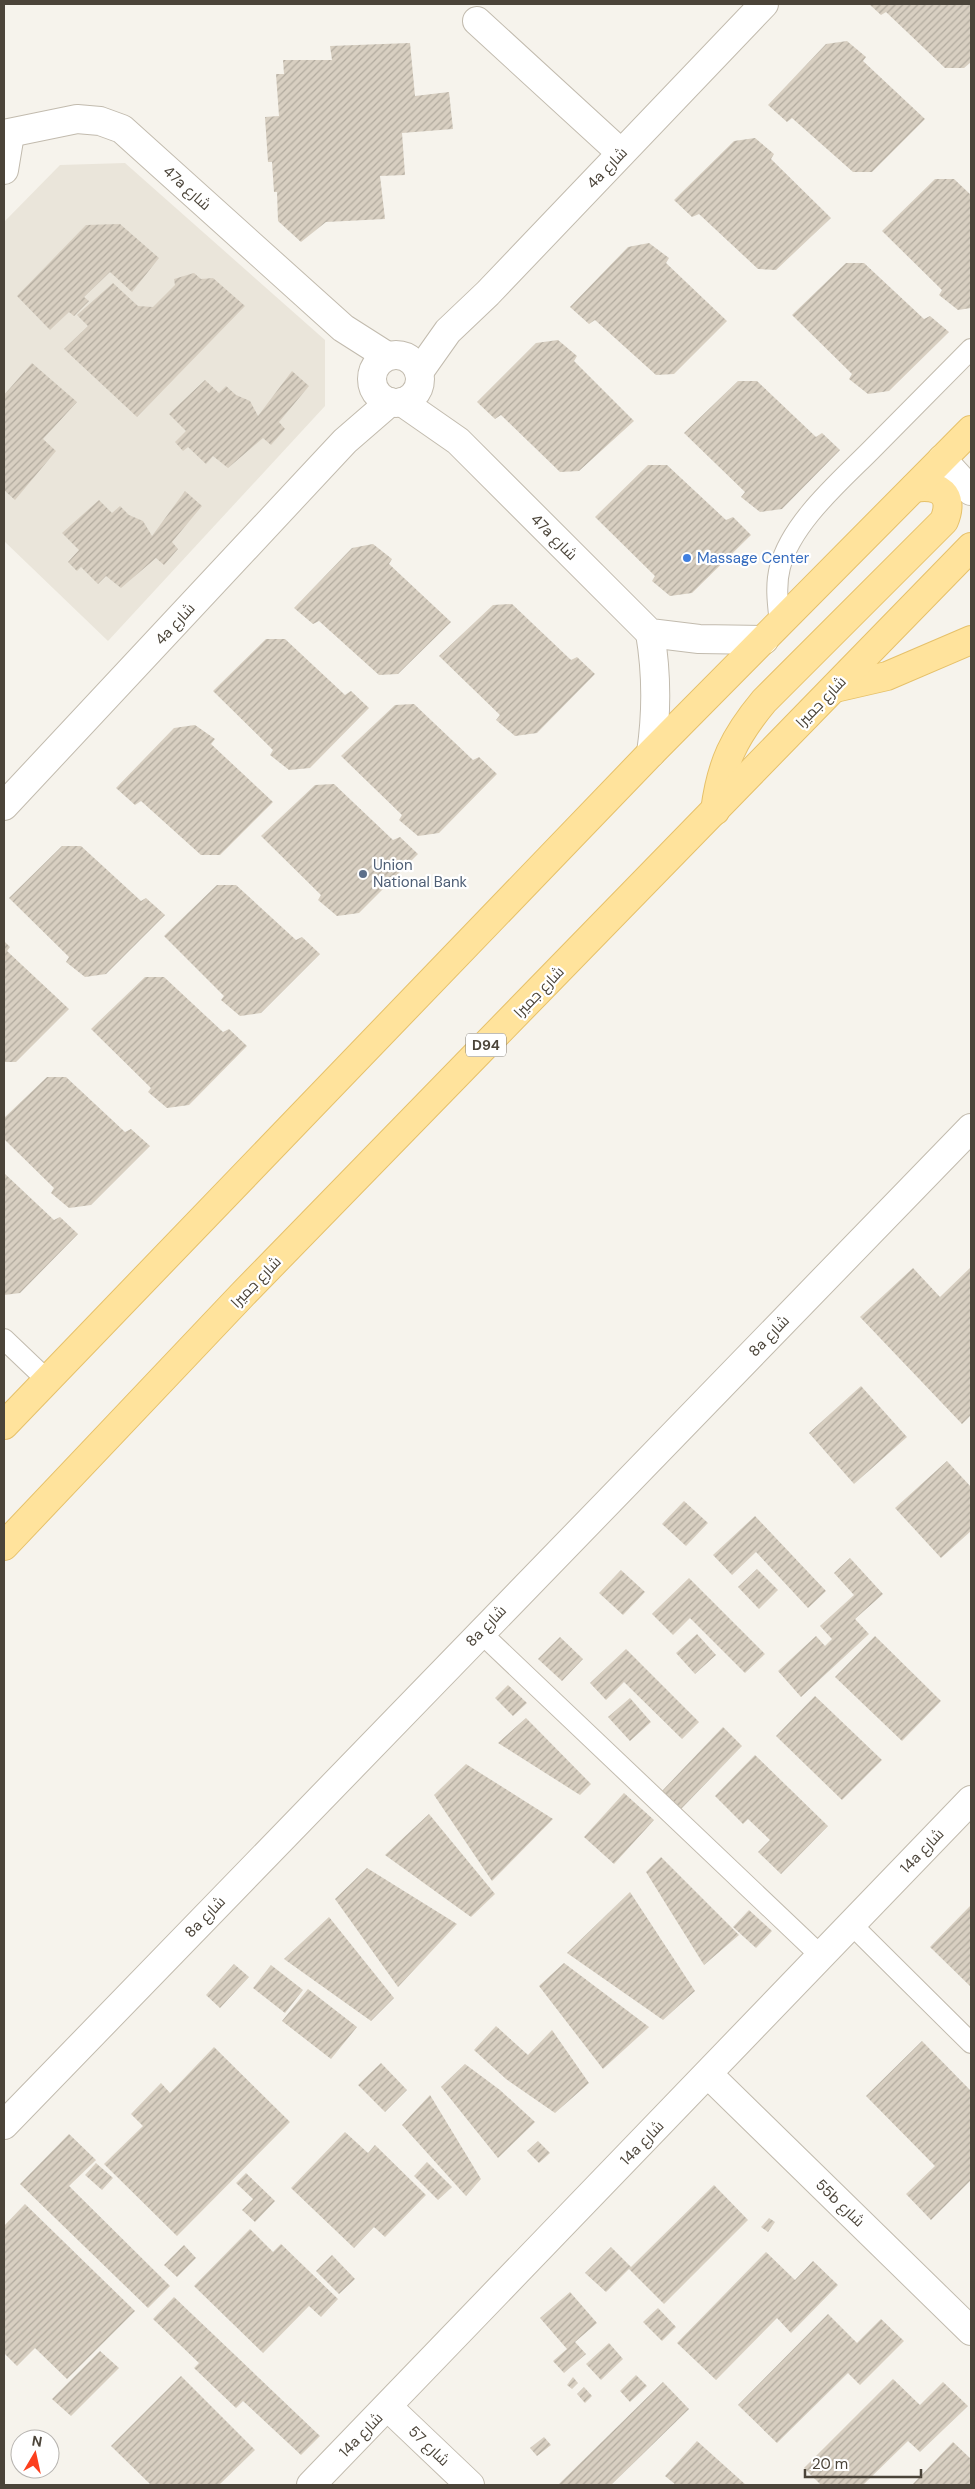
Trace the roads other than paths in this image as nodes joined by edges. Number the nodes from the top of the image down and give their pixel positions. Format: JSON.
{"nodes":[{"id":1,"x":764,"y":4,"type":"edge"},
{"id":2,"x":477,"y":21,"type":"dead end"},
{"id":3,"x":7,"y":134,"type":"edge"},
{"id":4,"x":621,"y":153,"type":"junction"},
{"id":5,"x":4,"y":170,"type":"edge"},
{"id":6,"x":971,"y":349,"type":"edge"},
{"id":7,"x":396,"y":379,"type":"junction"},
{"id":8,"x":971,"y":430,"type":"edge"},
{"id":9,"x":942,"y":459,"type":"junction"},
{"id":10,"x":914,"y":488,"type":"junction"},
{"id":11,"x":971,"y":491,"type":"edge"},
{"id":12,"x":971,"y":547,"type":"edge"},
{"id":13,"x":772,"y":632,"type":"junction"},
{"id":14,"x":650,"y":633,"type":"junction"},
{"id":15,"x":971,"y":640,"type":"edge"},
{"id":16,"x":835,"y":688,"type":"junction"},
{"id":17,"x":651,"y":753,"type":"junction"},
{"id":18,"x":4,"y":806,"type":"edge"},
{"id":19,"x":715,"y":811,"type":"junction"},
{"id":20,"x":971,"y":1128,"type":"edge"},
{"id":21,"x":4,"y":1339,"type":"edge"},
{"id":22,"x":47,"y":1380,"type":"junction"},
{"id":23,"x":4,"y":1425,"type":"edge"},
{"id":24,"x":4,"y":1546,"type":"edge"},
{"id":25,"x":480,"y":1632,"type":"junction"},
{"id":26,"x":971,"y":1800,"type":"edge"},
{"id":27,"x":852,"y":1924,"type":"junction"},
{"id":28,"x":821,"y":1956,"type":"junction"},
{"id":29,"x":971,"y":2043,"type":"edge"},
{"id":30,"x":708,"y":2074,"type":"junction"},
{"id":31,"x":4,"y":2125,"type":"edge"},
{"id":32,"x":971,"y":2332,"type":"edge"},
{"id":33,"x":388,"y":2406,"type":"junction"},
{"id":34,"x":312,"y":2485,"type":"edge"},
{"id":35,"x":470,"y":2485,"type":"edge"}],
"edges":[{"from":1,"to":4,"type":"street","name":"4a شارع"},
{"from":2,"to":4,"type":"street"},
{"from":3,"to":5,"type":"street"},
{"from":3,"to":7,"type":"street","name":"47a شارع"},
{"from":4,"to":7,"type":"street","name":"4a شارع"},
{"from":6,"to":13,"type":"lane"},
{"from":7,"to":14,"type":"street","name":"47a شارع"},
{"from":7,"to":18,"type":"street","name":"4a شارع"},
{"from":8,"to":9,"type":"main road"},
{"from":9,"to":10,"type":"main road"},
{"from":9,"to":11,"type":"street"},
{"from":10,"to":13,"type":"main road"},
{"from":10,"to":19,"type":"main road"},
{"from":12,"to":16,"type":"main road","name":"شارع جميرا","number":"D94"},
{"from":13,"to":14,"type":"street"},
{"from":13,"to":17,"type":"main road"},
{"from":14,"to":17,"type":"street"},
{"from":15,"to":16,"type":"main road"},
{"from":16,"to":19,"type":"main road","name":"شارع جميرا","number":"D94"},
{"from":17,"to":22,"type":"main road"},
{"from":19,"to":24,"type":"main road","name":"شارع جميرا","number":"D94"},
{"from":20,"to":25,"type":"street","name":"8a شارع"},
{"from":21,"to":22,"type":"lane"},
{"from":22,"to":23,"type":"main road"},
{"from":25,"to":28,"type":"lane"},
{"from":25,"to":31,"type":"street","name":"8a شارع"},
{"from":26,"to":27,"type":"street","name":"14a شارع"},
{"from":27,"to":28,"type":"street","name":"14a شارع"},
{"from":27,"to":29,"type":"lane"},
{"from":28,"to":30,"type":"street","name":"14a شارع"},
{"from":30,"to":32,"type":"street","name":"55b شارع"},
{"from":30,"to":33,"type":"street","name":"14a شارع"},
{"from":33,"to":34,"type":"street","name":"14a شارع"},
{"from":33,"to":35,"type":"street","name":"شارع 57"}]}
